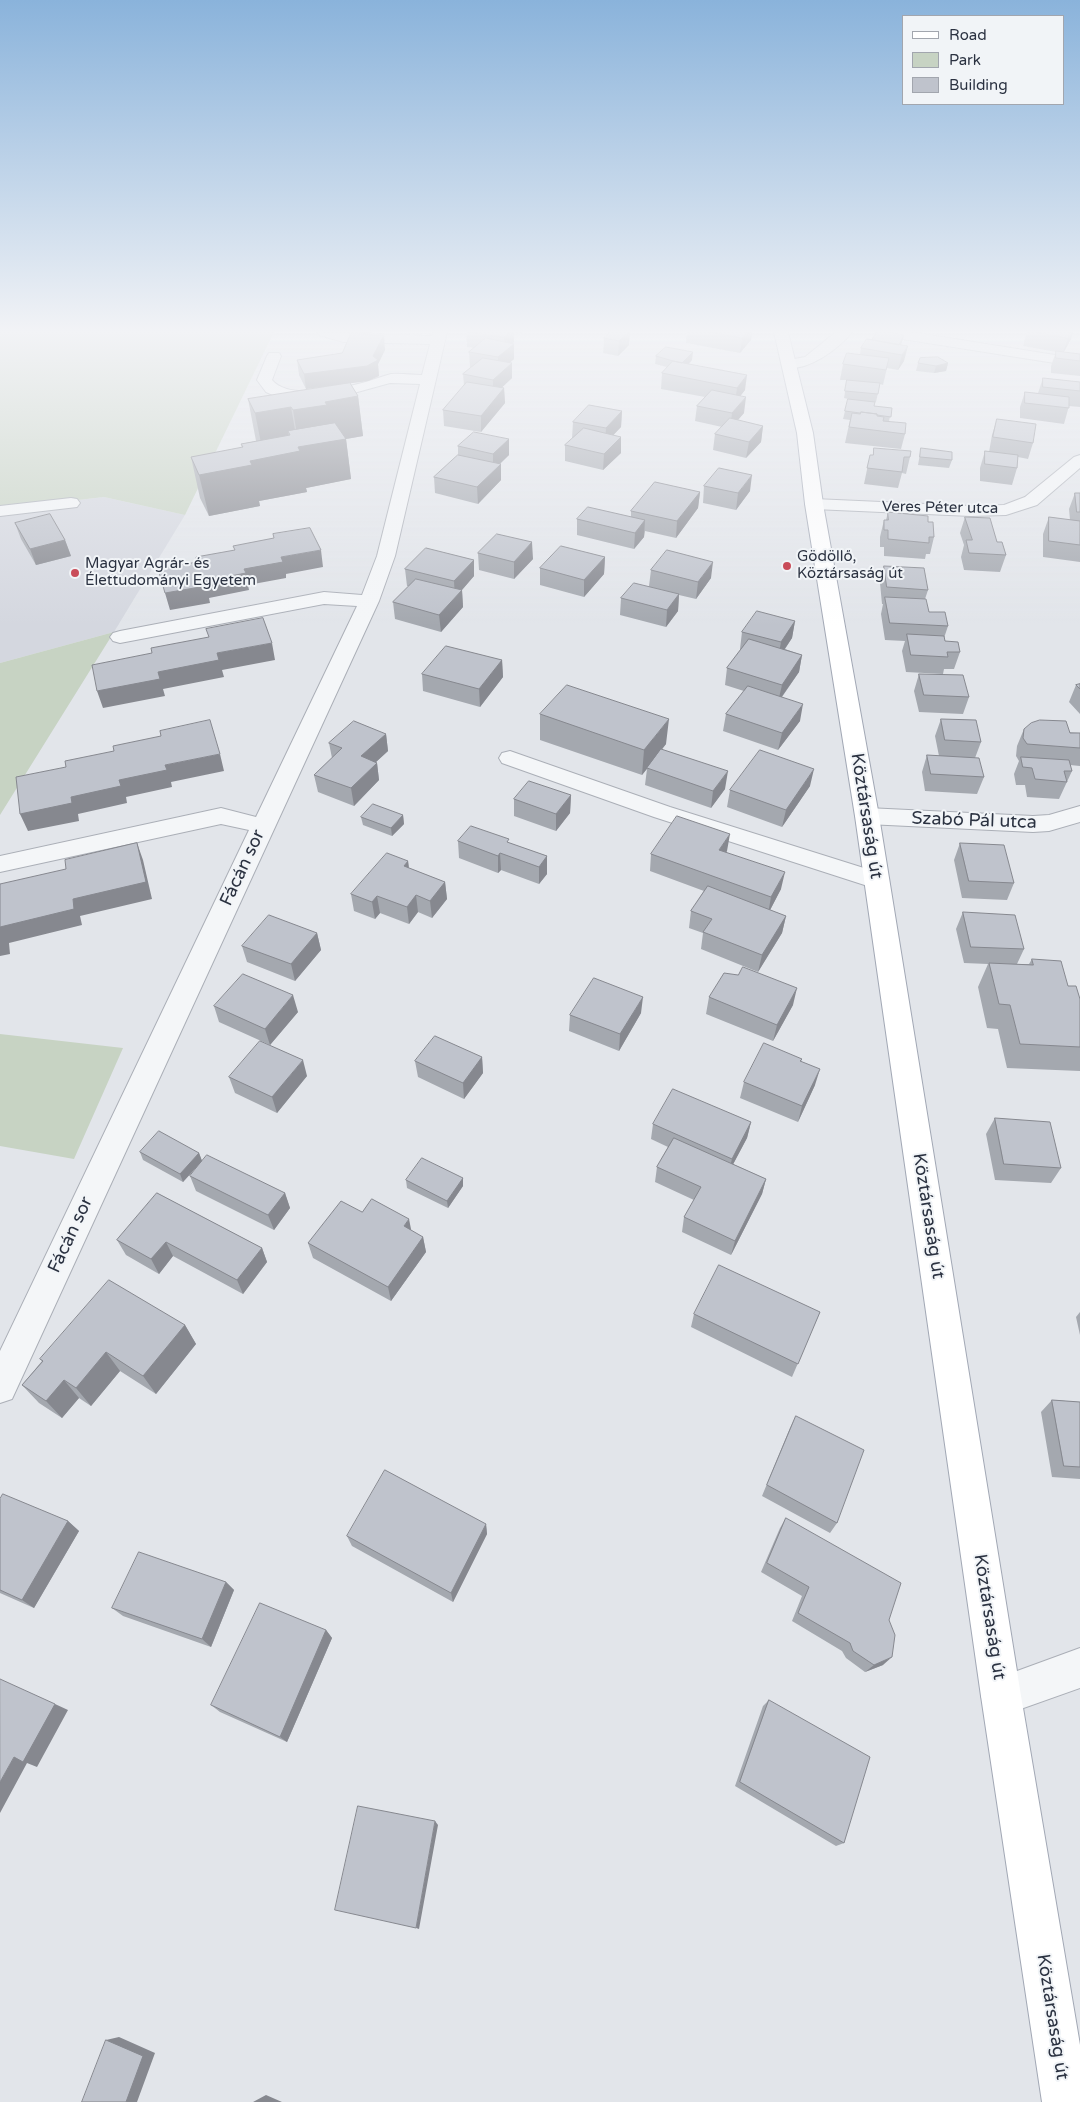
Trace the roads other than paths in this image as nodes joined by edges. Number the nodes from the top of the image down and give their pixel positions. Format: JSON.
{"nodes":[{"id":1,"x":417,"y":430,"type":"edge"},
{"id":2,"x":804,"y":430,"type":"edge"},
{"id":3,"x":1080,"y":460,"type":"edge"},
{"id":4,"x":71,"y":503,"type":"dead end"},
{"id":5,"x":814,"y":504,"type":"junction"},
{"id":6,"x":0,"y":511,"type":"edge"},
{"id":7,"x":369,"y":601,"type":"junction"},
{"id":8,"x":120,"y":637,"type":"dead end"},
{"id":9,"x":510,"y":758,"type":"dead end"},
{"id":10,"x":1080,"y":814,"type":"edge"},
{"id":11,"x":867,"y":816,"type":"junction"},
{"id":12,"x":263,"y":826,"type":"junction"},
{"id":13,"x":0,"y":864,"type":"edge"},
{"id":14,"x":877,"y":881,"type":"junction"},
{"id":15,"x":0,"y":1387,"type":"edge"},
{"id":16,"x":1080,"y":1668,"type":"edge"},
{"id":17,"x":1001,"y":1696,"type":"junction"},
{"id":18,"x":1066,"y":2102,"type":"edge"}],
"edges":[{"from":1,"to":7,"type":"street","name":"Fácán sor"},
{"from":2,"to":5,"type":"main road","name":"Köztársaság út"},
{"from":3,"to":5,"type":"street","name":"Veres Péter utca"},
{"from":4,"to":6,"type":"street"},
{"from":5,"to":11,"type":"main road","name":"Köztársaság út"},
{"from":7,"to":8,"type":"street"},
{"from":7,"to":12,"type":"street","name":"Fácán sor"},
{"from":9,"to":14,"type":"street"},
{"from":10,"to":11,"type":"street","name":"Szabó Pál utca"},
{"from":11,"to":14,"type":"main road","name":"Köztársaság út"},
{"from":12,"to":13,"type":"street"},
{"from":12,"to":15,"type":"street","name":"Fácán sor"},
{"from":14,"to":17,"type":"main road","name":"Köztársaság út"},
{"from":16,"to":17,"type":"street"},
{"from":17,"to":18,"type":"main road","name":"Köztársaság út"}]}
